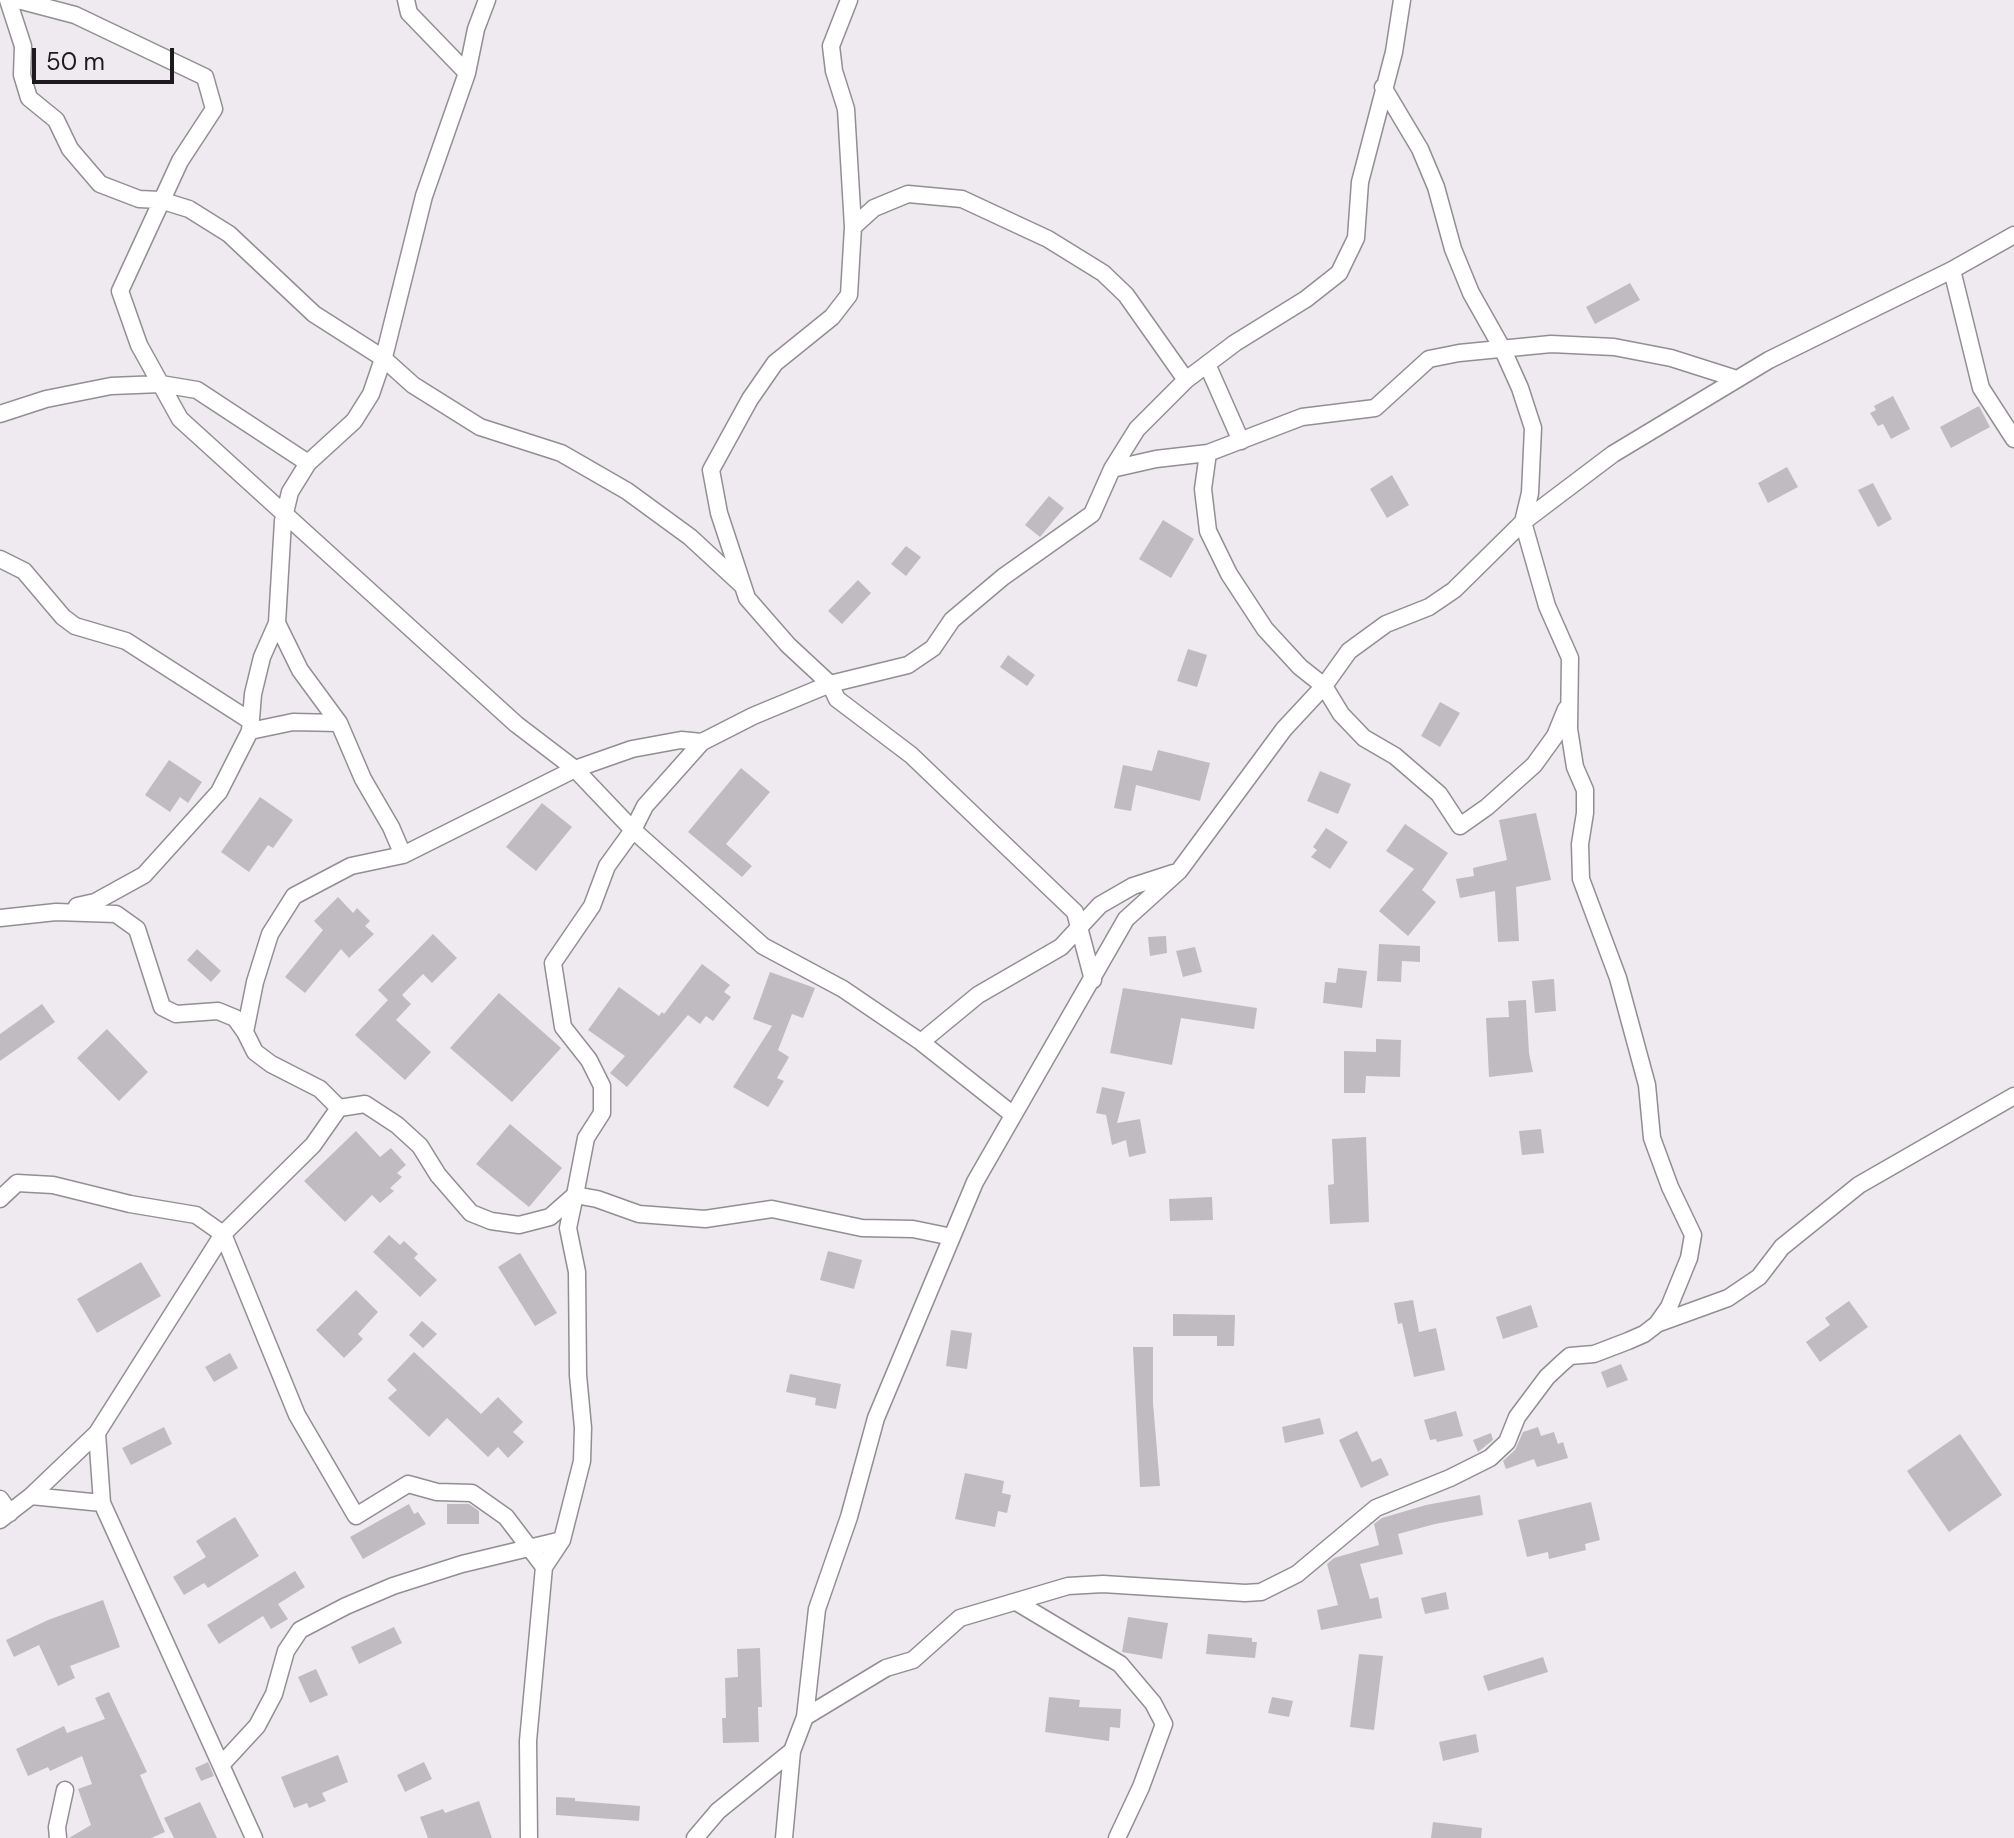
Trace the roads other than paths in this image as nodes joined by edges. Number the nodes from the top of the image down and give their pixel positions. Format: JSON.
{"nodes":[{"id":1,"x":8,"y":0,"type":"edge"},
{"id":2,"x":18,"y":0,"type":"edge"},
{"id":3,"x":406,"y":0,"type":"edge"},
{"id":4,"x":487,"y":0,"type":"edge"},
{"id":5,"x":849,"y":0,"type":"edge"},
{"id":6,"x":1402,"y":0,"type":"edge"},
{"id":7,"x":467,"y":73,"type":"junction"},
{"id":8,"x":1383,"y":87,"type":"junction"},
{"id":9,"x":160,"y":200,"type":"junction"},
{"id":10,"x":853,"y":227,"type":"junction"},
{"id":11,"x":2014,"y":235,"type":"edge"},
{"id":12,"x":1952,"y":270,"type":"junction"},
{"id":13,"x":1502,"y":348,"type":"junction"},
{"id":14,"x":383,"y":358,"type":"junction"},
{"id":15,"x":1207,"y":364,"type":"junction"},
{"id":16,"x":1737,"y":379,"type":"junction"},
{"id":17,"x":1186,"y":380,"type":"junction"},
{"id":18,"x":161,"y":384,"type":"junction"},
{"id":19,"x":0,"y":414,"type":"edge"},
{"id":20,"x":2014,"y":439,"type":"edge"},
{"id":21,"x":1241,"y":441,"type":"junction"},
{"id":22,"x":1208,"y":453,"type":"junction"},
{"id":23,"x":308,"y":463,"type":"junction"},
{"id":24,"x":1112,"y":469,"type":"junction"},
{"id":25,"x":285,"y":514,"type":"junction"},
{"id":26,"x":1523,"y":522,"type":"junction"},
{"id":27,"x":0,"y":559,"type":"edge"},
{"id":28,"x":743,"y":586,"type":"junction"},
{"id":29,"x":277,"y":623,"type":"junction"},
{"id":30,"x":830,"y":684,"type":"junction"},
{"id":31,"x":1324,"y":686,"type":"junction"},
{"id":32,"x":1568,"y":705,"type":"junction"},
{"id":33,"x":339,"y":723,"type":"junction"},
{"id":34,"x":250,"y":726,"type":"junction"},
{"id":35,"x":702,"y":742,"type":"junction"},
{"id":36,"x":575,"y":769,"type":"junction"},
{"id":37,"x":633,"y":830,"type":"junction"},
{"id":38,"x":403,"y":855,"type":"junction"},
{"id":39,"x":1179,"y":871,"type":"junction"},
{"id":40,"x":56,"y":912,"type":"junction"},
{"id":41,"x":0,"y":918,"type":"edge"},
{"id":42,"x":1081,"y":927,"type":"junction"},
{"id":43,"x":1093,"y":980,"type":"junction"},
{"id":44,"x":245,"y":1032,"type":"junction"},
{"id":45,"x":921,"y":1042,"type":"junction"},
{"id":46,"x":2014,"y":1096,"type":"edge"},
{"id":47,"x":339,"y":1108,"type":"junction"},
{"id":48,"x":1012,"y":1114,"type":"junction"},
{"id":49,"x":575,"y":1195,"type":"junction"},
{"id":50,"x":0,"y":1199,"type":"edge"},
{"id":51,"x":223,"y":1234,"type":"junction"},
{"id":52,"x":952,"y":1237,"type":"junction"},
{"id":53,"x":1657,"y":1324,"type":"junction"},
{"id":54,"x":97,"y":1433,"type":"junction"},
{"id":55,"x":31,"y":1496,"type":"junction"},
{"id":56,"x":102,"y":1503,"type":"junction"},
{"id":57,"x":3,"y":1511,"type":"edge"},
{"id":58,"x":562,"y":1540,"type":"junction"},
{"id":59,"x":530,"y":1547,"type":"junction"},
{"id":60,"x":544,"y":1567,"type":"junction"},
{"id":61,"x":1018,"y":1603,"type":"junction"},
{"id":62,"x":805,"y":1717,"type":"junction"},
{"id":63,"x":792,"y":1751,"type":"junction"},
{"id":64,"x":221,"y":1765,"type":"junction"},
{"id":65,"x":65,"y":1790,"type":"dead end"},
{"id":66,"x":58,"y":1838,"type":"edge"},
{"id":67,"x":254,"y":1838,"type":"edge"},
{"id":68,"x":529,"y":1838,"type":"edge"},
{"id":69,"x":695,"y":1838,"type":"edge"},
{"id":70,"x":784,"y":1838,"type":"edge"},
{"id":71,"x":1117,"y":1838,"type":"edge"}],
"edges":[{"from":1,"to":9,"type":"street"},
{"from":2,"to":9,"type":"street"},
{"from":3,"to":7,"type":"street"},
{"from":4,"to":7,"type":"street"},
{"from":5,"to":10,"type":"street"},
{"from":6,"to":8,"type":"street"},
{"from":7,"to":14,"type":"street"},
{"from":8,"to":13,"type":"street"},
{"from":8,"to":15,"type":"street"},
{"from":9,"to":14,"type":"street"},
{"from":9,"to":18,"type":"street"},
{"from":10,"to":17,"type":"street"},
{"from":10,"to":28,"type":"street"},
{"from":11,"to":12,"type":"street"},
{"from":12,"to":16,"type":"street"},
{"from":12,"to":20,"type":"street"},
{"from":13,"to":16,"type":"street"},
{"from":13,"to":21,"type":"street"},
{"from":13,"to":26,"type":"street"},
{"from":14,"to":23,"type":"street"},
{"from":14,"to":28,"type":"street"},
{"from":15,"to":17,"type":"street"},
{"from":15,"to":21,"type":"street"},
{"from":16,"to":26,"type":"street"},
{"from":17,"to":24,"type":"street"},
{"from":18,"to":19,"type":"street"},
{"from":18,"to":23,"type":"street"},
{"from":18,"to":25,"type":"street"},
{"from":21,"to":22,"type":"street"},
{"from":22,"to":24,"type":"street"},
{"from":22,"to":31,"type":"street"},
{"from":23,"to":25,"type":"street"},
{"from":24,"to":30,"type":"street"},
{"from":25,"to":29,"type":"street"},
{"from":25,"to":36,"type":"street"},
{"from":26,"to":31,"type":"street"},
{"from":26,"to":32,"type":"street"},
{"from":27,"to":34,"type":"street"},
{"from":28,"to":30,"type":"street"},
{"from":29,"to":33,"type":"street"},
{"from":29,"to":34,"type":"street"},
{"from":30,"to":35,"type":"street"},
{"from":30,"to":42,"type":"street"},
{"from":31,"to":32,"type":"street"},
{"from":31,"to":39,"type":"street"},
{"from":32,"to":53,"type":"street"},
{"from":33,"to":34,"type":"street"},
{"from":33,"to":38,"type":"street"},
{"from":34,"to":40,"type":"street"},
{"from":35,"to":36,"type":"street"},
{"from":35,"to":37,"type":"street"},
{"from":36,"to":37,"type":"street"},
{"from":36,"to":38,"type":"street"},
{"from":37,"to":45,"type":"street"},
{"from":37,"to":49,"type":"street"},
{"from":38,"to":44,"type":"street"},
{"from":39,"to":42,"type":"street"},
{"from":39,"to":43,"type":"street"},
{"from":40,"to":41,"type":"street"},
{"from":40,"to":44,"type":"street"},
{"from":42,"to":43,"type":"street"},
{"from":42,"to":45,"type":"street"},
{"from":43,"to":48,"type":"street"},
{"from":44,"to":47,"type":"street"},
{"from":45,"to":48,"type":"street"},
{"from":46,"to":53,"type":"street"},
{"from":47,"to":49,"type":"street"},
{"from":47,"to":51,"type":"street"},
{"from":48,"to":52,"type":"street"},
{"from":49,"to":52,"type":"street"},
{"from":49,"to":58,"type":"street"},
{"from":50,"to":51,"type":"street"},
{"from":51,"to":54,"type":"street"},
{"from":51,"to":59,"type":"street"},
{"from":52,"to":62,"type":"street"},
{"from":53,"to":61,"type":"street"},
{"from":54,"to":55,"type":"street"},
{"from":54,"to":56,"type":"street"},
{"from":55,"to":56,"type":"street"},
{"from":55,"to":57,"type":"street"},
{"from":56,"to":64,"type":"street"},
{"from":58,"to":59,"type":"street"},
{"from":58,"to":60,"type":"street"},
{"from":59,"to":60,"type":"street"},
{"from":59,"to":64,"type":"street"},
{"from":60,"to":68,"type":"street"},
{"from":61,"to":62,"type":"street"},
{"from":61,"to":71,"type":"street"},
{"from":62,"to":63,"type":"street"},
{"from":63,"to":69,"type":"street"},
{"from":63,"to":70,"type":"street"},
{"from":64,"to":67,"type":"street"},
{"from":65,"to":66,"type":"street"}]}
